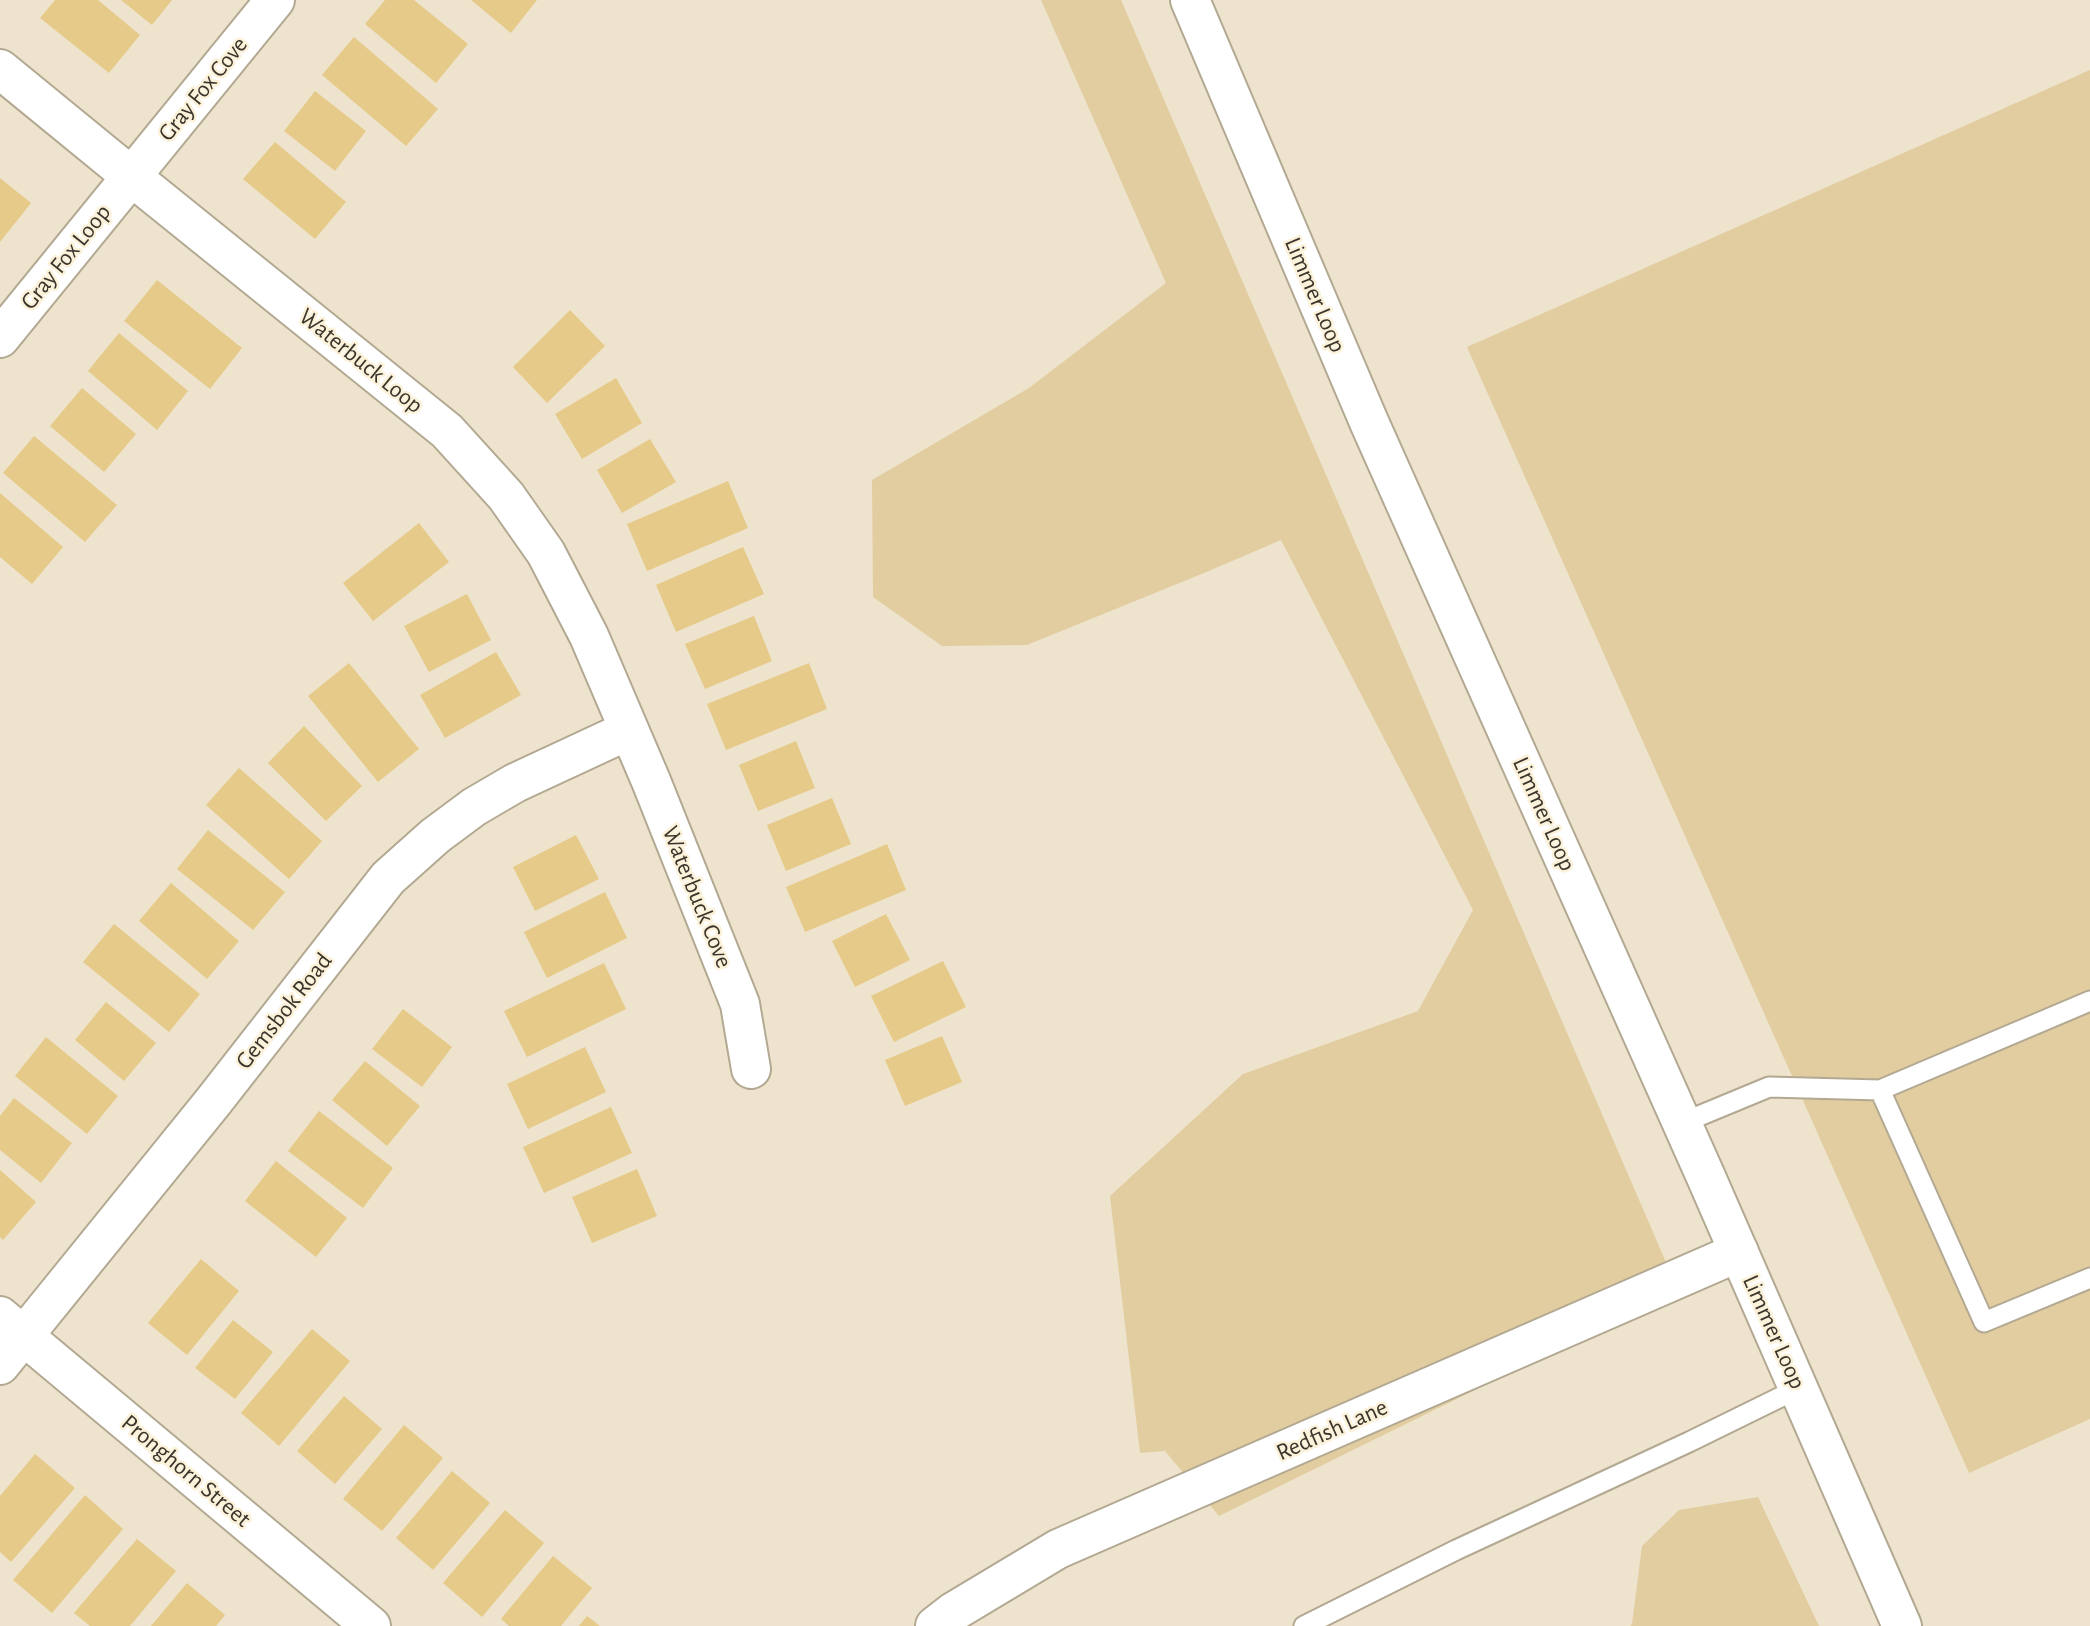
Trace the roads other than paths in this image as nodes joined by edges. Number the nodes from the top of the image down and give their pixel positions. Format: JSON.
{"nodes":[{"id":1,"x":275,"y":0,"type":"edge"},
{"id":2,"x":1190,"y":0,"type":"edge"},
{"id":3,"x":0,"y":69,"type":"edge"},
{"id":4,"x":132,"y":177,"type":"junction"},
{"id":5,"x":0,"y":338,"type":"edge"},
{"id":6,"x":629,"y":730,"type":"junction"},
{"id":7,"x":2090,"y":1001,"type":"edge"},
{"id":8,"x":751,"y":1069,"type":"dead end"},
{"id":9,"x":1880,"y":1090,"type":"junction"},
{"id":10,"x":1682,"y":1123,"type":"junction"},
{"id":11,"x":1739,"y":1252,"type":"junction"},
{"id":12,"x":2090,"y":1278,"type":"edge"},
{"id":13,"x":12,"y":1325,"type":"edge"},
{"id":14,"x":0,"y":1365,"type":"edge"},
{"id":15,"x":1798,"y":1388,"type":"junction"},
{"id":16,"x":371,"y":1626,"type":"edge"},
{"id":17,"x":935,"y":1626,"type":"edge"},
{"id":18,"x":1304,"y":1626,"type":"edge"},
{"id":19,"x":1902,"y":1626,"type":"edge"}],
"edges":[{"from":1,"to":4,"type":"street","name":"Gray Fox Cove"},
{"from":2,"to":10,"type":"street","name":"Limmer Loop"},
{"from":3,"to":4,"type":"street","name":"Waterbuck Loop"},
{"from":4,"to":5,"type":"street","name":"Gray Fox Loop"},
{"from":4,"to":6,"type":"street","name":"Waterbuck Loop"},
{"from":6,"to":8,"type":"street","name":"Waterbuck Cove"},
{"from":6,"to":13,"type":"street","name":"Gemsbok Road"},
{"from":7,"to":9,"type":"lane"},
{"from":9,"to":10,"type":"lane"},
{"from":9,"to":12,"type":"lane"},
{"from":10,"to":11,"type":"street","name":"Limmer Loop"},
{"from":11,"to":15,"type":"street","name":"Limmer Loop"},
{"from":11,"to":17,"type":"street","name":"Redfish Lane"},
{"from":13,"to":14,"type":"street","name":"Gemsbok Road"},
{"from":13,"to":16,"type":"street","name":"Pronghorn Street"},
{"from":15,"to":18,"type":"lane"},
{"from":15,"to":19,"type":"street","name":"Limmer Loop"}]}
